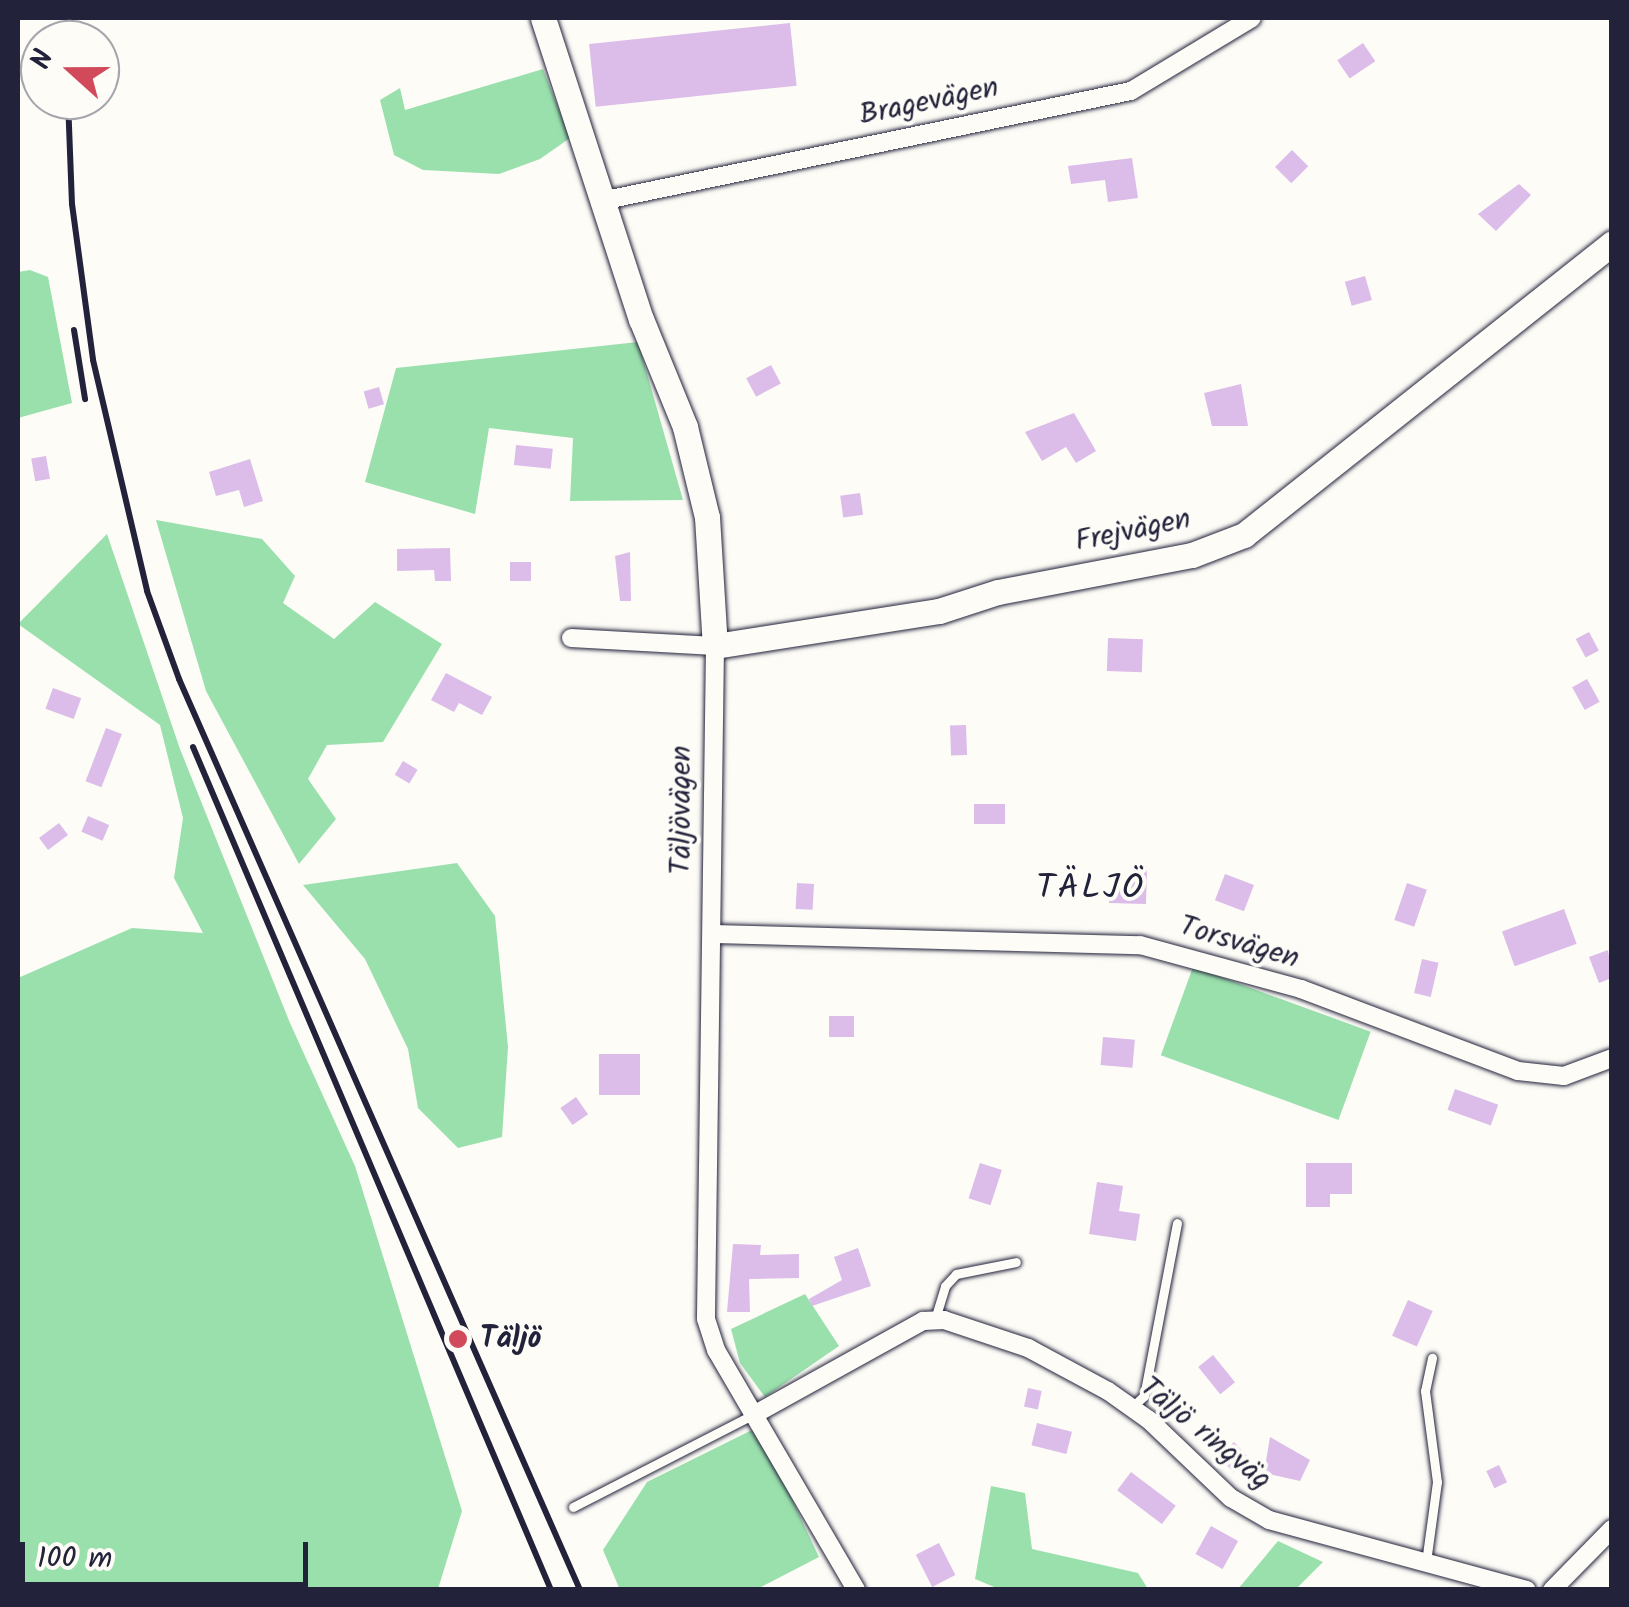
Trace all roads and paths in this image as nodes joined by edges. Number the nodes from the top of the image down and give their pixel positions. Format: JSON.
{"nodes":[{"id":1,"x":543,"y":18,"type":"edge"},
{"id":2,"x":1252,"y":18,"type":"edge"},
{"id":3,"x":601,"y":201,"type":"junction"},
{"id":4,"x":1612,"y":243,"type":"edge"},
{"id":5,"x":571,"y":638,"type":"dead end"},
{"id":6,"x":716,"y":646,"type":"junction"},
{"id":7,"x":714,"y":934,"type":"junction"},
{"id":8,"x":1612,"y":1058,"type":"edge"},
{"id":9,"x":1177,"y":1223,"type":"dead end"},
{"id":10,"x":1016,"y":1262,"type":"dead end"},
{"id":11,"x":935,"y":1320,"type":"junction"},
{"id":12,"x":1432,"y":1358,"type":"dead end"},
{"id":13,"x":1132,"y":1407,"type":"junction"},
{"id":14,"x":757,"y":1412,"type":"junction"},
{"id":15,"x":573,"y":1506,"type":"dead end"},
{"id":16,"x":1612,"y":1529,"type":"edge"},
{"id":17,"x":1426,"y":1562,"type":"junction"},
{"id":18,"x":856,"y":1590,"type":"edge"},
{"id":19,"x":1527,"y":1590,"type":"edge"},
{"id":20,"x":1552,"y":1590,"type":"edge"}],
"edges":[{"from":1,"to":3,"type":"street","name":"Täljövägen"},
{"from":2,"to":3,"type":"street","name":"Bragevägen"},
{"from":3,"to":6,"type":"street","name":"Täljövägen"},
{"from":4,"to":6,"type":"street","name":"Frejvägen"},
{"from":5,"to":6,"type":"street","name":"Frejvägen"},
{"from":6,"to":7,"type":"street","name":"Täljövägen"},
{"from":7,"to":8,"type":"street","name":"Torsvägen"},
{"from":7,"to":14,"type":"street","name":"Täljövägen"},
{"from":9,"to":13,"type":"lane"},
{"from":10,"to":11,"type":"lane"},
{"from":11,"to":13,"type":"street","name":"Täljö ringväg"},
{"from":11,"to":14,"type":"street"},
{"from":12,"to":17,"type":"lane"},
{"from":13,"to":17,"type":"street","name":"Täljö ringväg"},
{"from":14,"to":15,"type":"lane"},
{"from":14,"to":18,"type":"street","name":"Täljövägen"},
{"from":16,"to":20,"type":"street"},
{"from":17,"to":19,"type":"street","name":"Täljö ringväg"}]}
